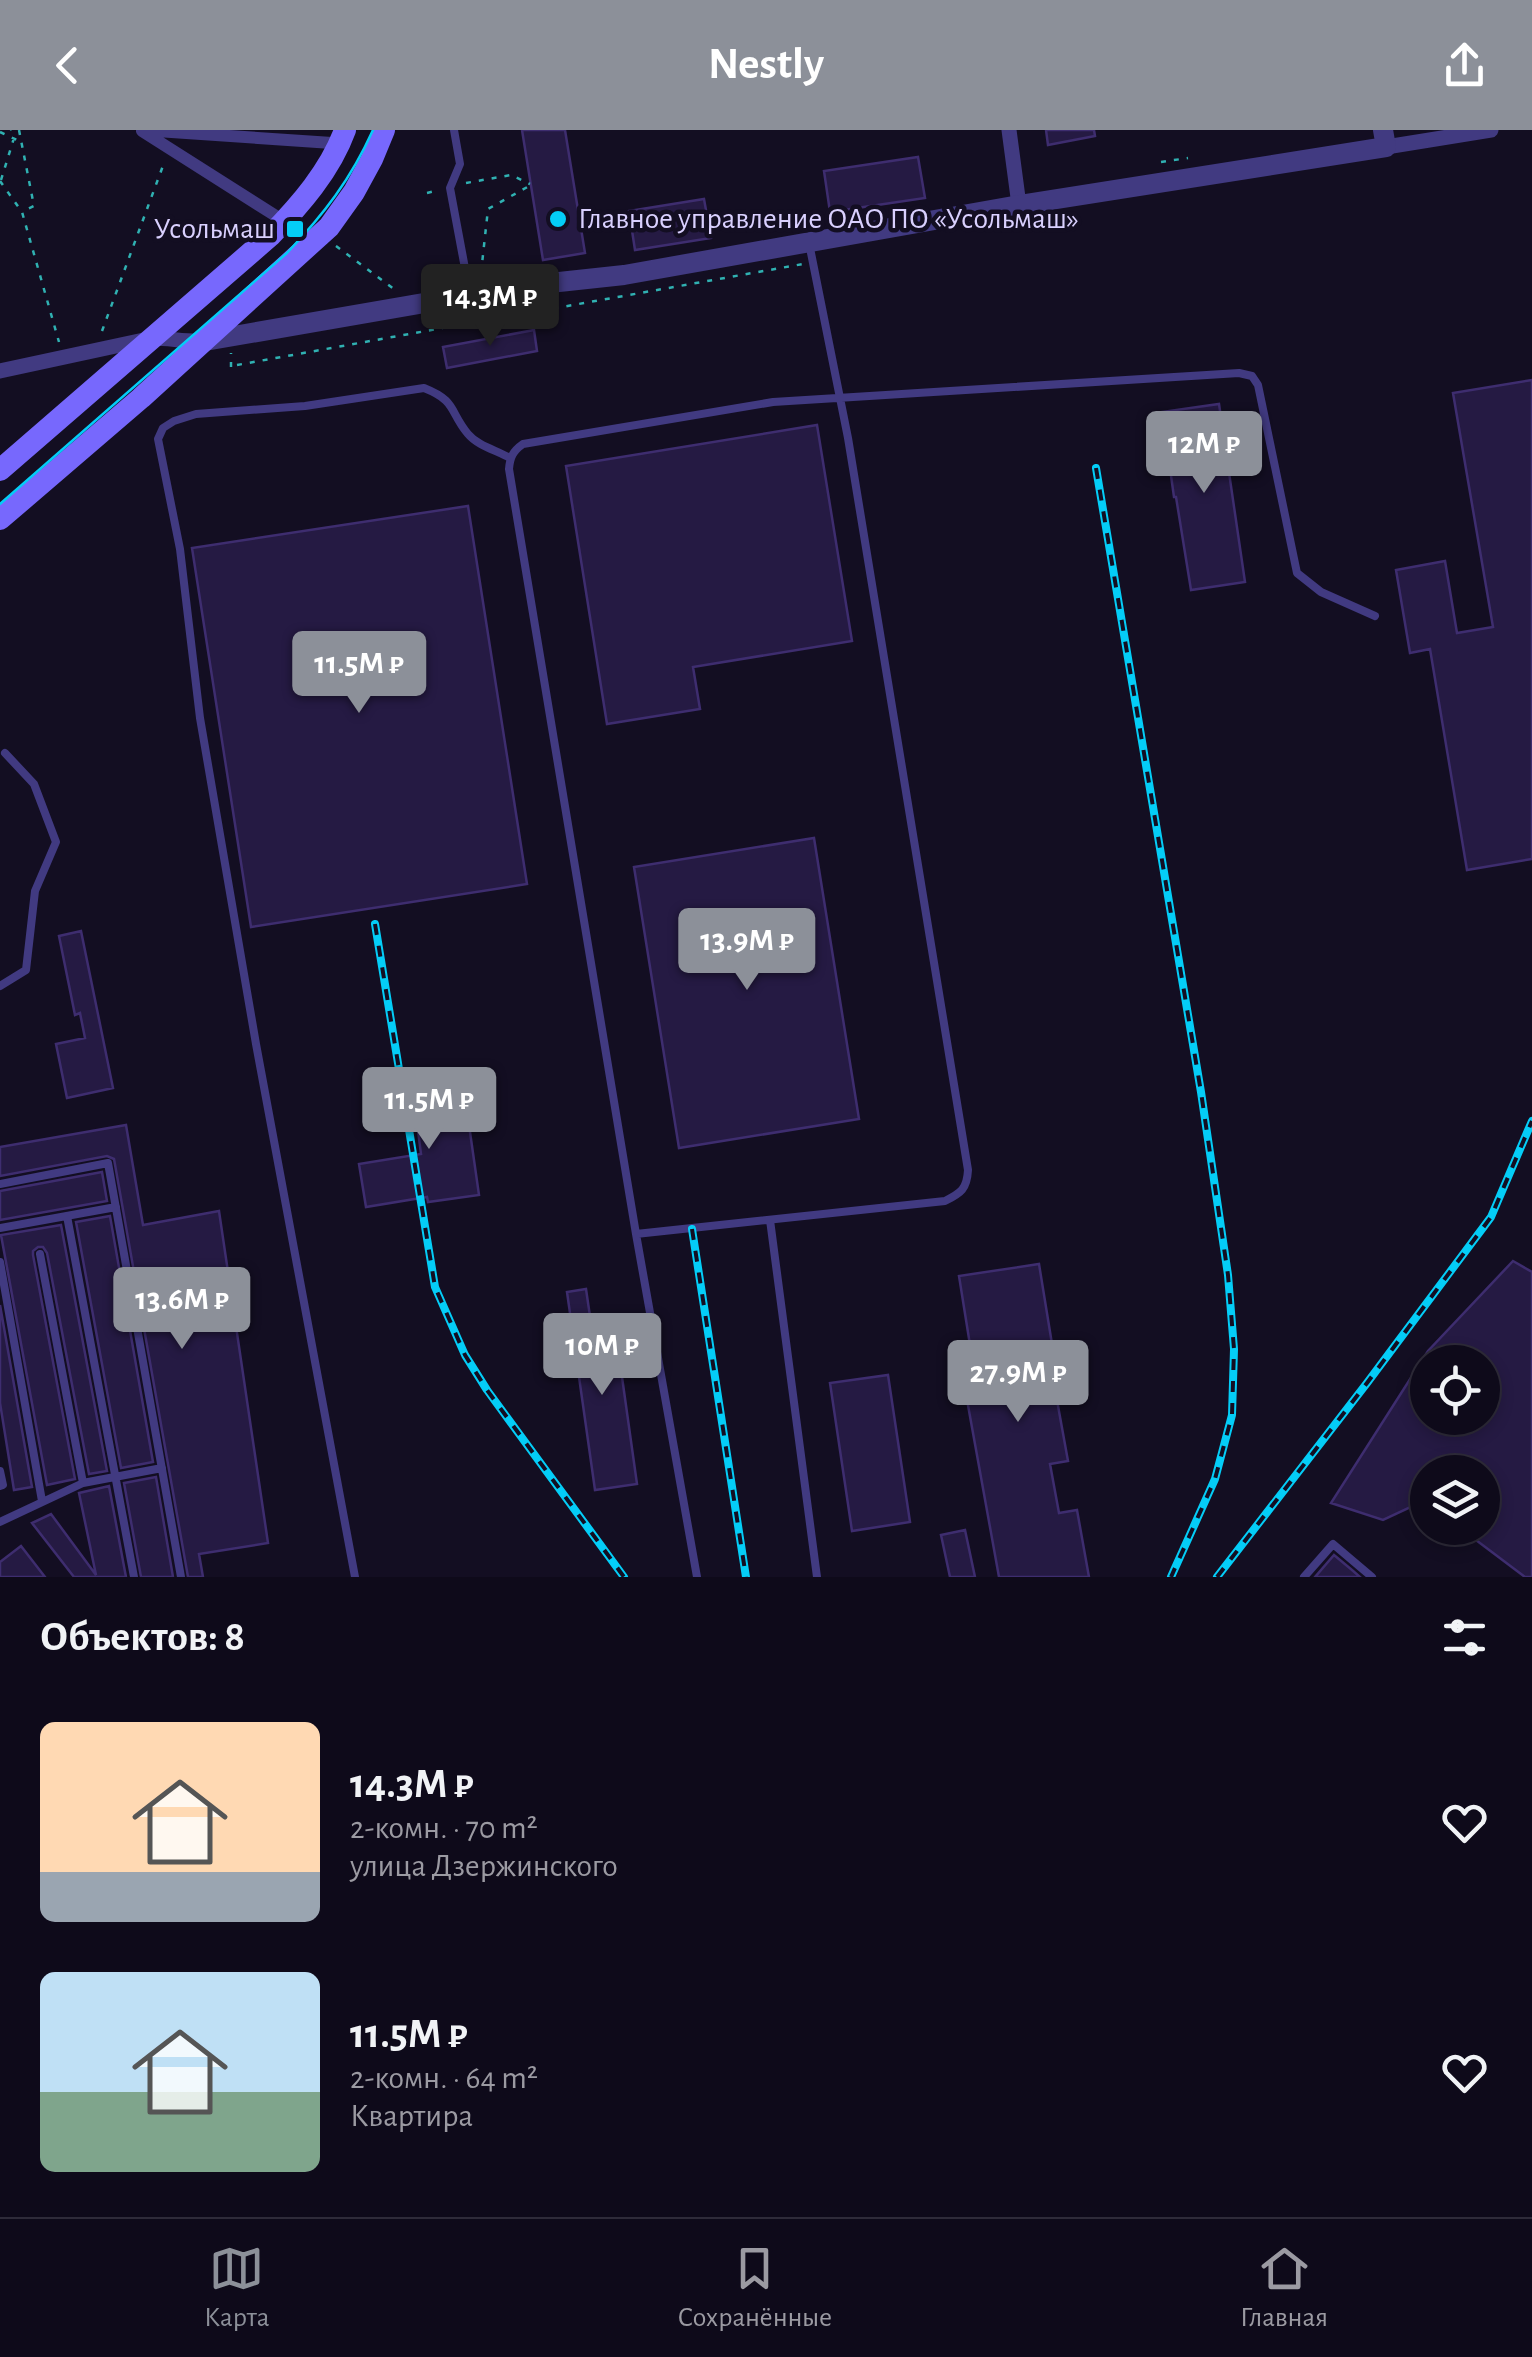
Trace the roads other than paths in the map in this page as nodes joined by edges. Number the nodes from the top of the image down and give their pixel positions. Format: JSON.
{"nodes":[{"id":1,"x":141,"y":130,"type":"edge"},
{"id":2,"x":384,"y":130,"type":"edge"},
{"id":3,"x":454,"y":130,"type":"edge"},
{"id":4,"x":1009,"y":130,"type":"edge"},
{"id":5,"x":1490,"y":130,"type":"edge"},
{"id":6,"x":339,"y":136,"type":"edge"},
{"id":7,"x":1385,"y":138,"type":"edge"},
{"id":8,"x":1019,"y":205,"type":"junction"},
{"id":9,"x":276,"y":216,"type":"dead end"},
{"id":10,"x":811,"y":252,"type":"junction"},
{"id":11,"x":478,"y":293,"type":"junction"},
{"id":12,"x":153,"y":338,"type":"junction"},
{"id":13,"x":205,"y":340,"type":"junction"},
{"id":14,"x":0,"y":371,"type":"edge"},
{"id":15,"x":840,"y":398,"type":"junction"},
{"id":16,"x":510,"y":458,"type":"junction"},
{"id":17,"x":0,"y":470,"type":"edge"},
{"id":18,"x":0,"y":519,"type":"edge"},
{"id":19,"x":1375,"y":616,"type":"dead end"},
{"id":20,"x":5,"y":753,"type":"dead end"},
{"id":21,"x":0,"y":986,"type":"edge"},
{"id":22,"x":0,"y":1184,"type":"edge"},
{"id":23,"x":116,"y":1207,"type":"junction"},
{"id":24,"x":67,"y":1216,"type":"junction"},
{"id":25,"x":770,"y":1220,"type":"junction"},
{"id":26,"x":0,"y":1228,"type":"edge"},
{"id":27,"x":636,"y":1234,"type":"junction"},
{"id":28,"x":40,"y":1254,"type":"dead end"},
{"id":29,"x":0,"y":1262,"type":"edge"},
{"id":30,"x":162,"y":1468,"type":"junction"},
{"id":31,"x":0,"y":1471,"type":"edge"},
{"id":32,"x":115,"y":1477,"type":"junction"},
{"id":33,"x":82,"y":1483,"type":"junction"},
{"id":34,"x":0,"y":1486,"type":"edge"},
{"id":35,"x":42,"y":1502,"type":"junction"},
{"id":36,"x":0,"y":1522,"type":"edge"},
{"id":37,"x":134,"y":1577,"type":"edge"},
{"id":38,"x":181,"y":1577,"type":"edge"},
{"id":39,"x":355,"y":1577,"type":"edge"},
{"id":40,"x":697,"y":1577,"type":"edge"},
{"id":41,"x":817,"y":1577,"type":"edge"},
{"id":42,"x":1304,"y":1577,"type":"edge"},
{"id":43,"x":1372,"y":1577,"type":"edge"}],
"edges":[{"from":1,"to":6,"type":"street"},
{"from":1,"to":9,"type":"street"},
{"from":2,"to":13,"type":"main road"},
{"from":3,"to":11,"type":"lane"},
{"from":4,"to":8,"type":"street"},
{"from":5,"to":7,"type":"street"},
{"from":6,"to":12,"type":"main road"},
{"from":7,"to":8,"type":"street"},
{"from":8,"to":10,"type":"street"},
{"from":10,"to":11,"type":"street"},
{"from":10,"to":15,"type":"lane"},
{"from":11,"to":13,"type":"street"},
{"from":12,"to":13,"type":"street"},
{"from":12,"to":14,"type":"street"},
{"from":12,"to":17,"type":"main road"},
{"from":13,"to":18,"type":"main road"},
{"from":15,"to":16,"type":"lane"},
{"from":15,"to":19,"type":"lane"},
{"from":15,"to":25,"type":"lane"},
{"from":16,"to":27,"type":"lane"},
{"from":16,"to":39,"type":"lane"},
{"from":20,"to":21,"type":"lane"},
{"from":22,"to":23,"type":"lane"},
{"from":23,"to":24,"type":"lane"},
{"from":23,"to":30,"type":"lane"},
{"from":24,"to":26,"type":"lane"},
{"from":24,"to":32,"type":"lane"},
{"from":25,"to":27,"type":"lane"},
{"from":25,"to":41,"type":"lane"},
{"from":27,"to":40,"type":"lane"},
{"from":28,"to":33,"type":"lane"},
{"from":29,"to":35,"type":"lane"},
{"from":30,"to":32,"type":"lane"},
{"from":30,"to":38,"type":"lane"},
{"from":31,"to":34,"type":"lane"},
{"from":32,"to":33,"type":"lane"},
{"from":32,"to":37,"type":"lane"},
{"from":33,"to":35,"type":"lane"},
{"from":35,"to":36,"type":"lane"},
{"from":42,"to":43,"type":"lane"}]}
